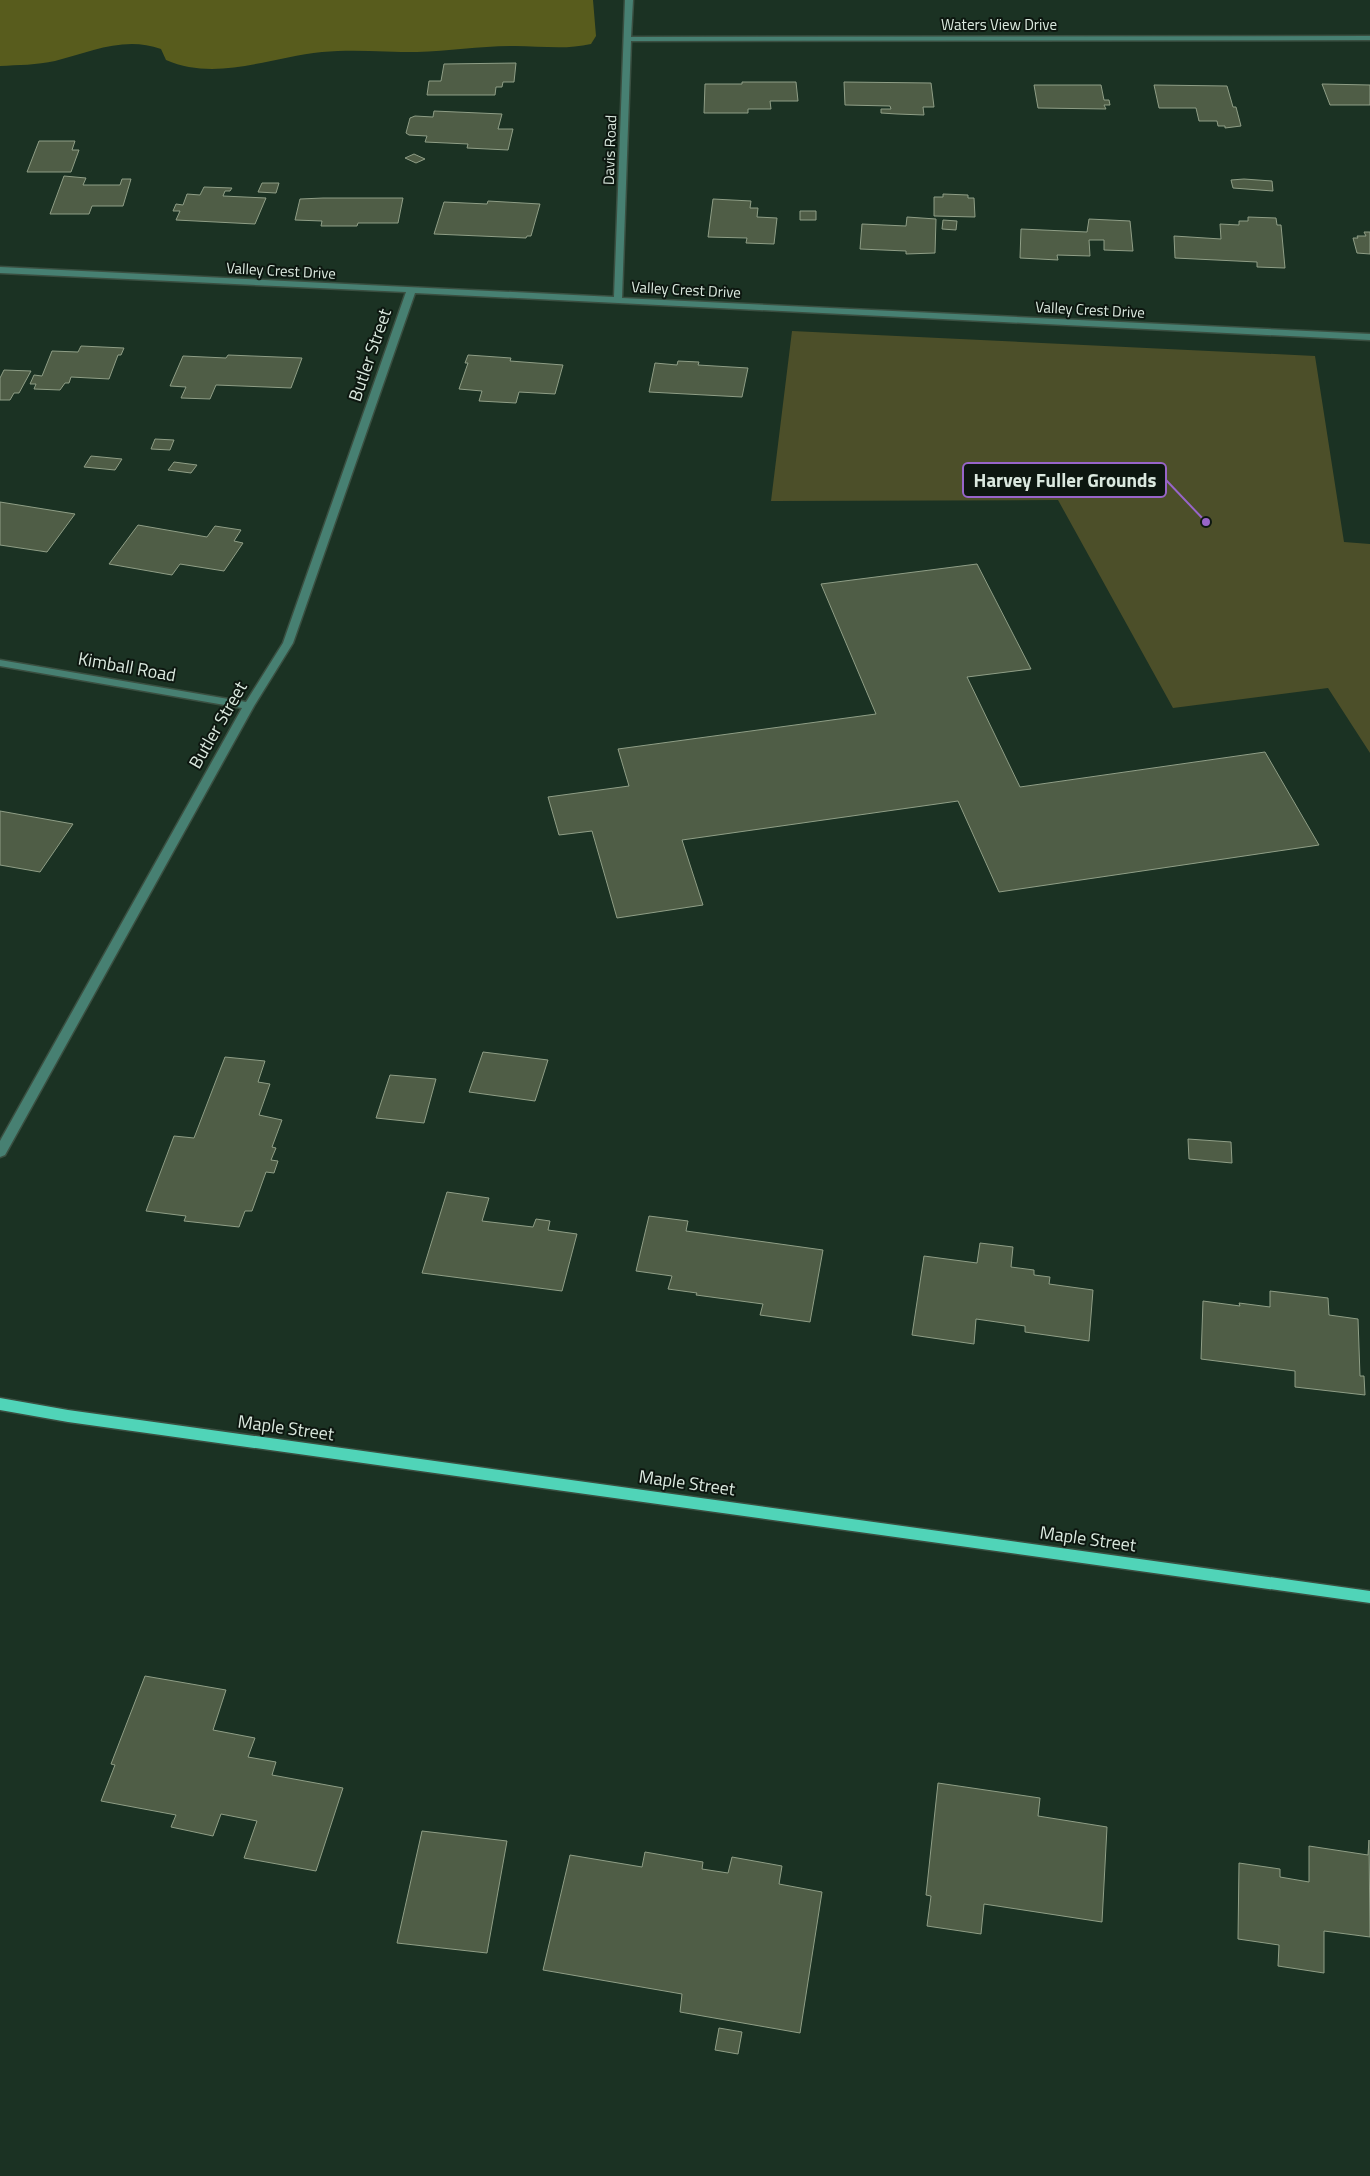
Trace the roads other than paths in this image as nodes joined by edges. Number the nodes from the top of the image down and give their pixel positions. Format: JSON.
{"nodes":[{"id":1,"x":629,"y":0,"type":"edge"},
{"id":2,"x":1370,"y":38,"type":"edge"},
{"id":3,"x":627,"y":39,"type":"junction"},
{"id":4,"x":0,"y":270,"type":"edge"},
{"id":5,"x":411,"y":291,"type":"junction"},
{"id":6,"x":618,"y":300,"type":"junction"},
{"id":7,"x":1370,"y":338,"type":"edge"},
{"id":8,"x":0,"y":663,"type":"edge"},
{"id":9,"x":248,"y":706,"type":"junction"},
{"id":10,"x":0,"y":1152,"type":"edge"},
{"id":11,"x":0,"y":1404,"type":"edge"},
{"id":12,"x":1370,"y":1597,"type":"edge"}],
"edges":[{"from":1,"to":3,"type":"street","name":"Davis Road"},
{"from":2,"to":3,"type":"street","name":"Waters View Drive"},
{"from":3,"to":6,"type":"street","name":"Davis Road"},
{"from":4,"to":5,"type":"street","name":"Valley Crest Drive"},
{"from":5,"to":6,"type":"street","name":"Valley Crest Drive"},
{"from":5,"to":9,"type":"street","name":"Butler Street"},
{"from":6,"to":7,"type":"street","name":"Valley Crest Drive"},
{"from":8,"to":9,"type":"street","name":"Kimball Road"},
{"from":9,"to":10,"type":"street","name":"Butler Street"},
{"from":11,"to":12,"type":"main road","name":"Maple Street"}]}
